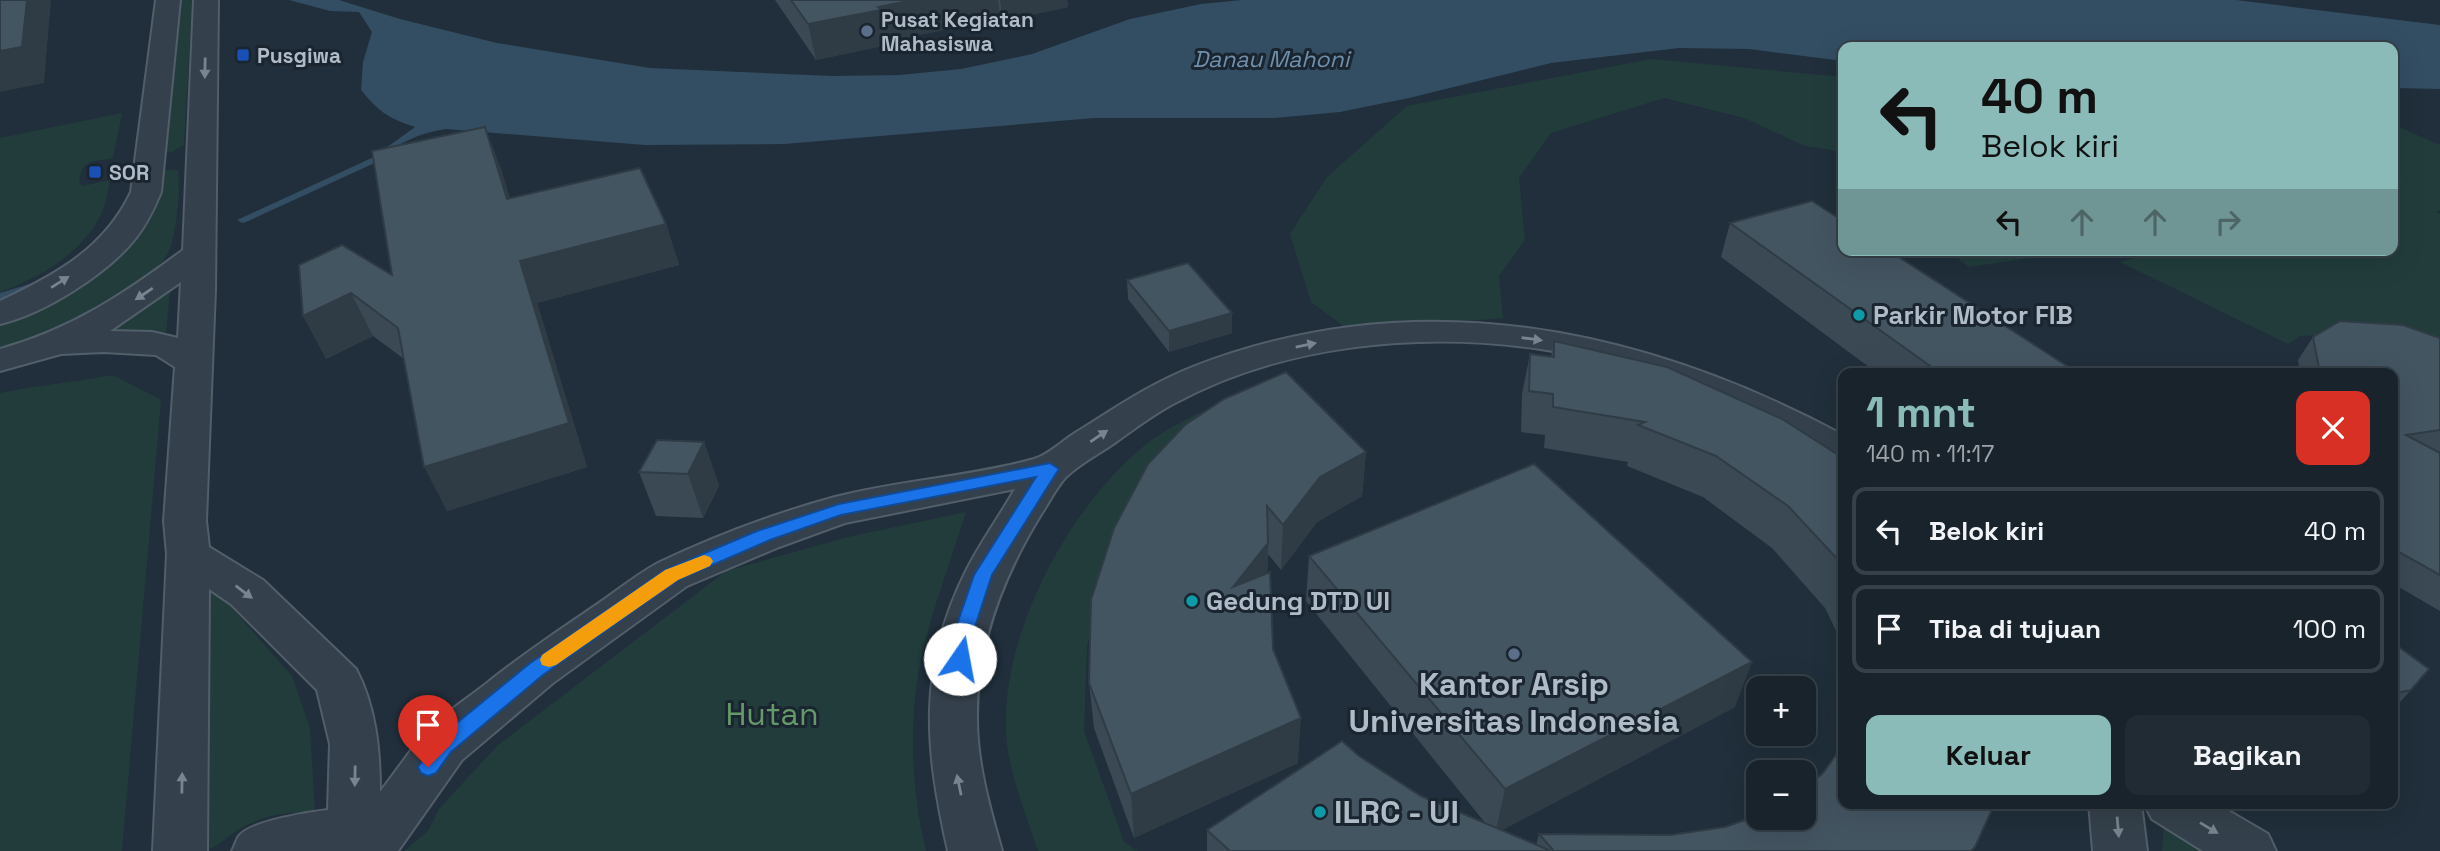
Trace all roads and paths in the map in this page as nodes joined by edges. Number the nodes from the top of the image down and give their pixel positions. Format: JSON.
{"nodes":[{"id":1,"x":168,"y":0,"type":"edge"},
{"id":2,"x":206,"y":0,"type":"edge"},
{"id":3,"x":205,"y":29,"type":"junction"},
{"id":4,"x":162,"y":45,"type":"junction"},
{"id":5,"x":199,"y":253,"type":"junction"},
{"id":6,"x":0,"y":314,"type":"edge"},
{"id":7,"x":58,"y":343,"type":"junction"},
{"id":8,"x":0,"y":360,"type":"edge"},
{"id":9,"x":194,"y":364,"type":"junction"},
{"id":10,"x":1838,"y":449,"type":"edge"},
{"id":11,"x":1050,"y":469,"type":"junction"},
{"id":12,"x":188,"y":554,"type":"junction"},
{"id":13,"x":2116,"y":809,"type":"edge"},
{"id":14,"x":2180,"y":809,"type":"edge"},
{"id":15,"x":363,"y":845,"type":"edge"},
{"id":16,"x":180,"y":851,"type":"edge"},
{"id":17,"x":259,"y":851,"type":"edge"},
{"id":18,"x":975,"y":851,"type":"edge"},
{"id":19,"x":2120,"y":851,"type":"edge"},
{"id":20,"x":2249,"y":851,"type":"edge"}],
"edges":[{"from":1,"to":4,"type":"street"},
{"from":2,"to":3,"type":"street"},
{"from":3,"to":4,"type":"street"},
{"from":3,"to":5,"type":"street","one_way":true},
{"from":6,"to":4,"type":"street","one_way":true},
{"from":5,"to":7,"type":"street","one_way":true},
{"from":5,"to":9,"type":"street"},
{"from":7,"to":8,"type":"street"},
{"from":7,"to":9,"type":"street"},
{"from":9,"to":12,"type":"street"},
{"from":11,"to":10,"type":"street","one_way":true},
{"from":11,"to":15,"type":"street"},
{"from":18,"to":11,"type":"street","one_way":true},
{"from":12,"to":15,"type":"street","one_way":true},
{"from":16,"to":12,"type":"street","one_way":true},
{"from":13,"to":19,"type":"street","one_way":true},
{"from":14,"to":20,"type":"street","one_way":true},
{"from":15,"to":17,"type":"street"}]}
